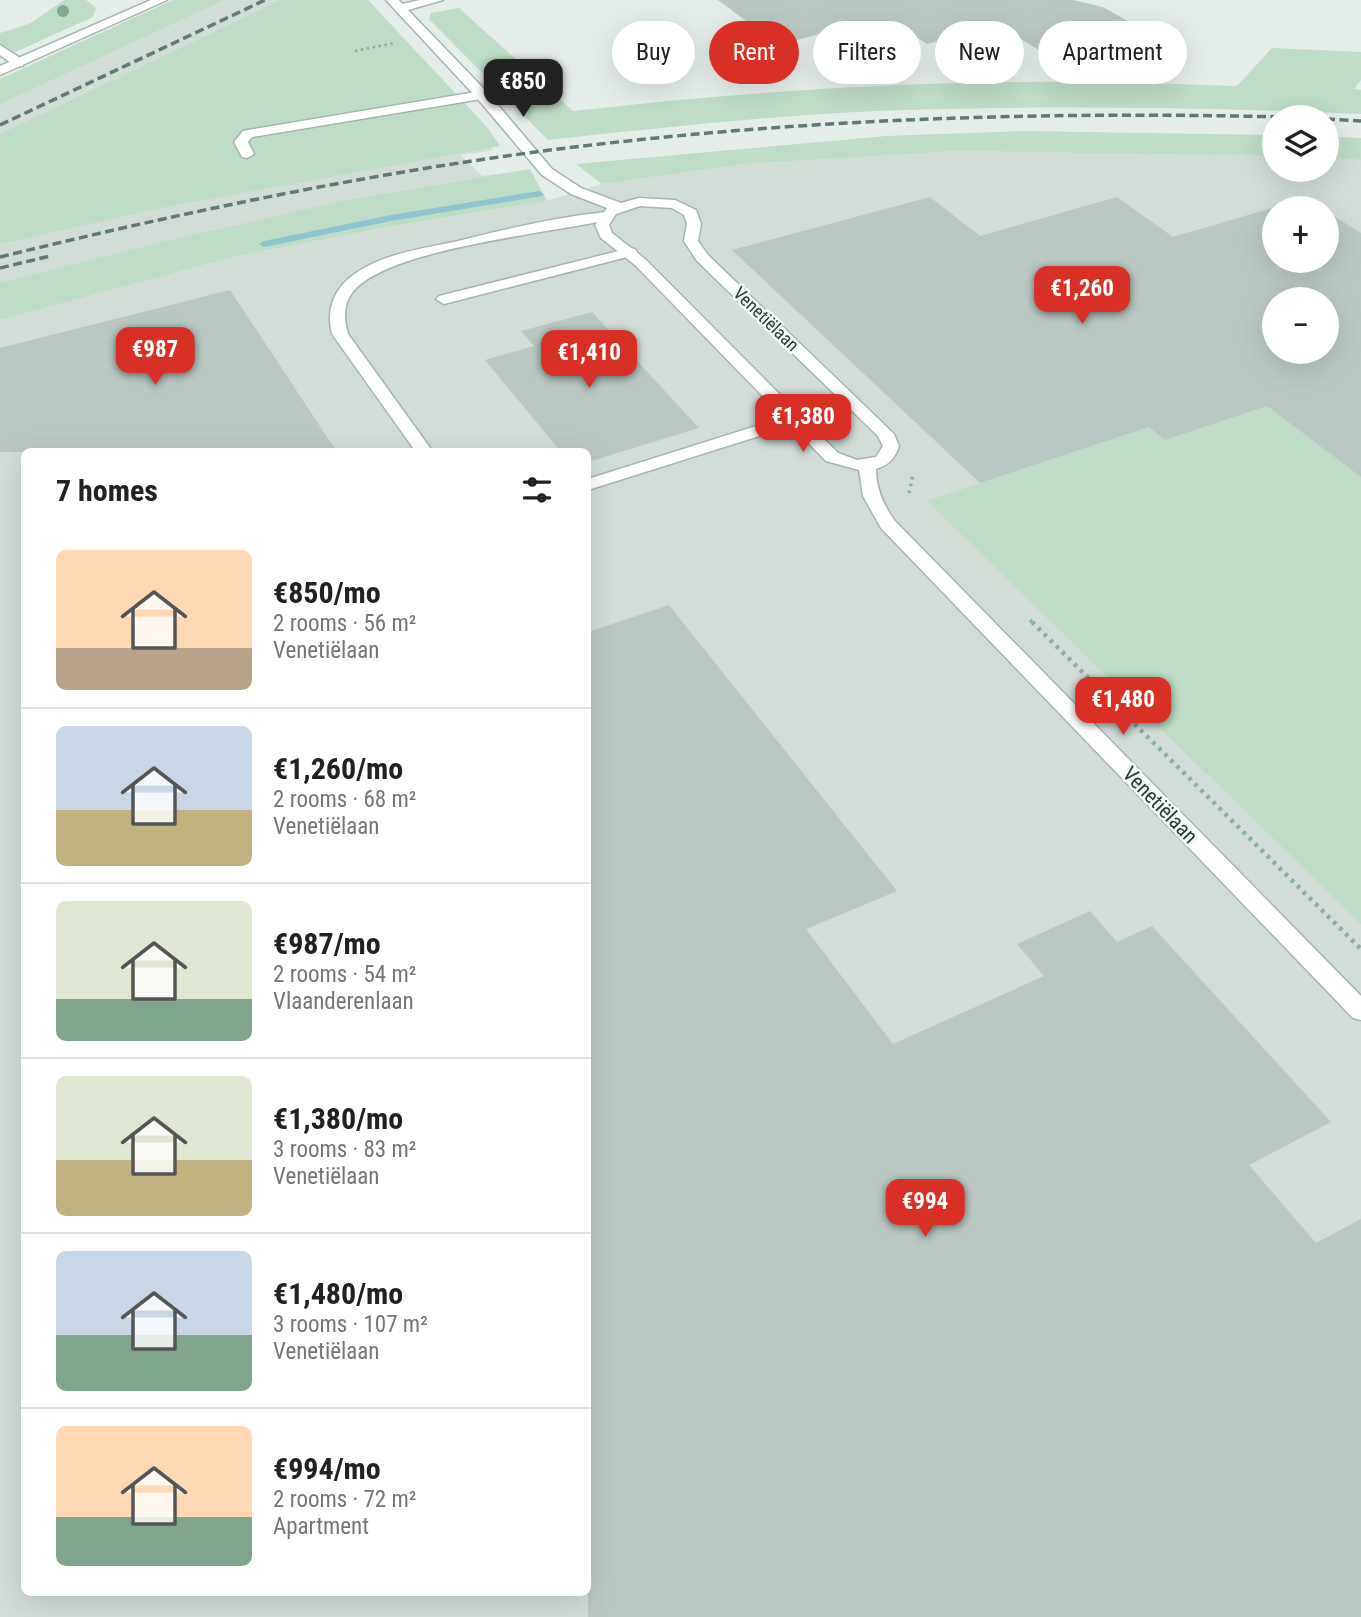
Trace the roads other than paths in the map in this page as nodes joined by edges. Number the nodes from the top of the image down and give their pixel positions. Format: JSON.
{"nodes":[{"id":1,"x":161,"y":0,"type":"edge"},
{"id":2,"x":437,"y":0,"type":"edge"},
{"id":3,"x":396,"y":4,"type":"edge"},
{"id":4,"x":117,"y":5,"type":"dead end"},
{"id":5,"x":133,"y":13,"type":"junction"},
{"id":6,"x":0,"y":49,"type":"edge"},
{"id":7,"x":19,"y":63,"type":"junction"},
{"id":8,"x":0,"y":71,"type":"edge"},
{"id":9,"x":482,"y":95,"type":"junction"},
{"id":10,"x":247,"y":153,"type":"dead end"},
{"id":11,"x":612,"y":211,"type":"junction"},
{"id":12,"x":630,"y":252,"type":"junction"},
{"id":13,"x":444,"y":299,"type":"dead end"},
{"id":14,"x":794,"y":419,"type":"junction"},
{"id":15,"x":422,"y":448,"type":"edge"},
{"id":16,"x":868,"y":465,"type":"junction"},
{"id":17,"x":591,"y":484,"type":"edge"},
{"id":18,"x":1361,"y":1011,"type":"edge"}],
"edges":[{"from":1,"to":5,"type":"street"},
{"from":2,"to":3,"type":"street"},
{"from":3,"to":9,"type":"street","name":"Venetiëlaan"},
{"from":4,"to":5,"type":"street"},
{"from":5,"to":7,"type":"street"},
{"from":6,"to":7,"type":"street"},
{"from":7,"to":8,"type":"street"},
{"from":9,"to":10,"type":"street"},
{"from":9,"to":11,"type":"street","name":"Venetiëlaan"},
{"from":11,"to":12,"type":"street"},
{"from":11,"to":15,"type":"street"},
{"from":11,"to":16,"type":"street","name":"Venetiëlaan"},
{"from":12,"to":13,"type":"street"},
{"from":12,"to":14,"type":"street"},
{"from":14,"to":16,"type":"street"},
{"from":14,"to":17,"type":"street"},
{"from":16,"to":18,"type":"street","name":"Venetiëlaan"}]}
